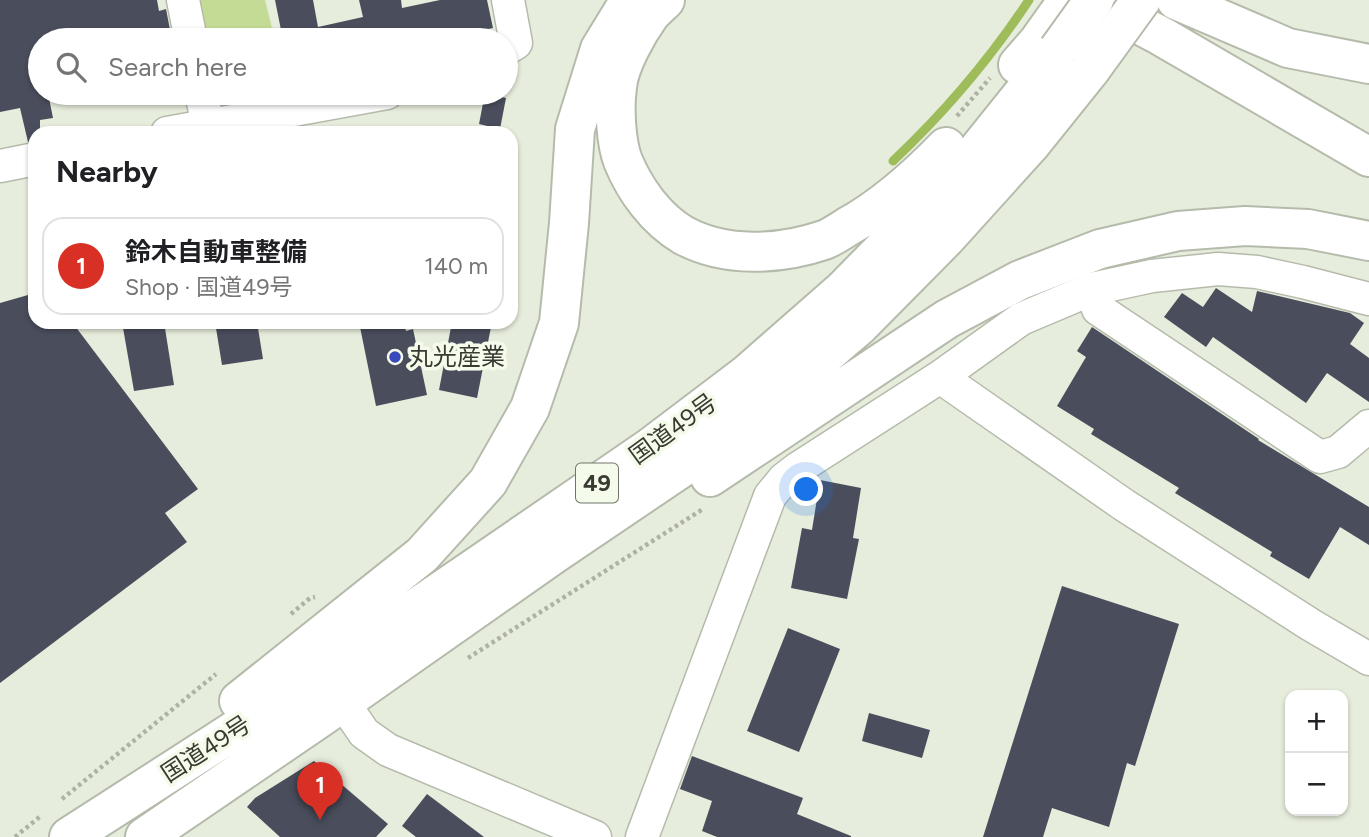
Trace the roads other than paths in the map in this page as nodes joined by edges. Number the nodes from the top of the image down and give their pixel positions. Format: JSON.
{"nodes":[{"id":1,"x":183,"y":0,"type":"edge"},
{"id":2,"x":508,"y":0,"type":"edge"},
{"id":3,"x":631,"y":0,"type":"edge"},
{"id":4,"x":665,"y":0,"type":"edge"},
{"id":5,"x":1068,"y":0,"type":"edge"},
{"id":6,"x":1093,"y":0,"type":"edge"},
{"id":7,"x":1141,"y":0,"type":"edge"},
{"id":8,"x":1176,"y":0,"type":"edge"},
{"id":9,"x":189,"y":28,"type":"edge"},
{"id":10,"x":513,"y":28,"type":"edge"},
{"id":11,"x":1048,"y":46,"type":"junction"},
{"id":12,"x":1369,"y":64,"type":"edge"},
{"id":13,"x":204,"y":105,"type":"edge"},
{"id":14,"x":320,"y":105,"type":"edge"},
{"id":15,"x":208,"y":125,"type":"junction"},
{"id":16,"x":203,"y":126,"type":"edge"},
{"id":17,"x":1369,"y":157,"type":"edge"},
{"id":18,"x":28,"y":160,"type":"edge"},
{"id":19,"x":0,"y":166,"type":"edge"},
{"id":20,"x":1369,"y":241,"type":"edge"},
{"id":21,"x":1092,"y":289,"type":"junction"},
{"id":22,"x":1369,"y":299,"type":"edge"},
{"id":23,"x":940,"y":377,"type":"junction"},
{"id":24,"x":1369,"y":426,"type":"edge"},
{"id":25,"x":1369,"y":659,"type":"edge"},
{"id":26,"x":344,"y":702,"type":"junction"},
{"id":27,"x":60,"y":822,"type":"edge"},
{"id":28,"x":145,"y":837,"type":"edge"},
{"id":29,"x":595,"y":837,"type":"edge"},
{"id":30,"x":642,"y":837,"type":"edge"}],
"edges":[{"from":1,"to":9,"type":"street"},
{"from":2,"to":10,"type":"street"},
{"from":3,"to":27,"type":"highway"},
{"from":4,"to":11,"type":"highway"},
{"from":5,"to":11,"type":"highway"},
{"from":6,"to":11,"type":"highway","name":"国道49号","number":"49","bridge":true},
{"from":6,"to":17,"type":"highway"},
{"from":7,"to":26,"type":"highway","name":"国道49号","number":"49","bridge":true},
{"from":8,"to":12,"type":"highway"},
{"from":11,"to":27,"type":"highway","name":"国道49号","number":"49"},
{"from":13,"to":15,"type":"street"},
{"from":14,"to":15,"type":"street"},
{"from":15,"to":16,"type":"street"},
{"from":18,"to":19,"type":"street"},
{"from":20,"to":26,"type":"highway"},
{"from":21,"to":22,"type":"street"},
{"from":21,"to":23,"type":"street"},
{"from":21,"to":24,"type":"street"},
{"from":23,"to":25,"type":"street"},
{"from":23,"to":30,"type":"street"},
{"from":26,"to":28,"type":"highway","name":"国道49号","number":"49"},
{"from":26,"to":29,"type":"street"}]}
